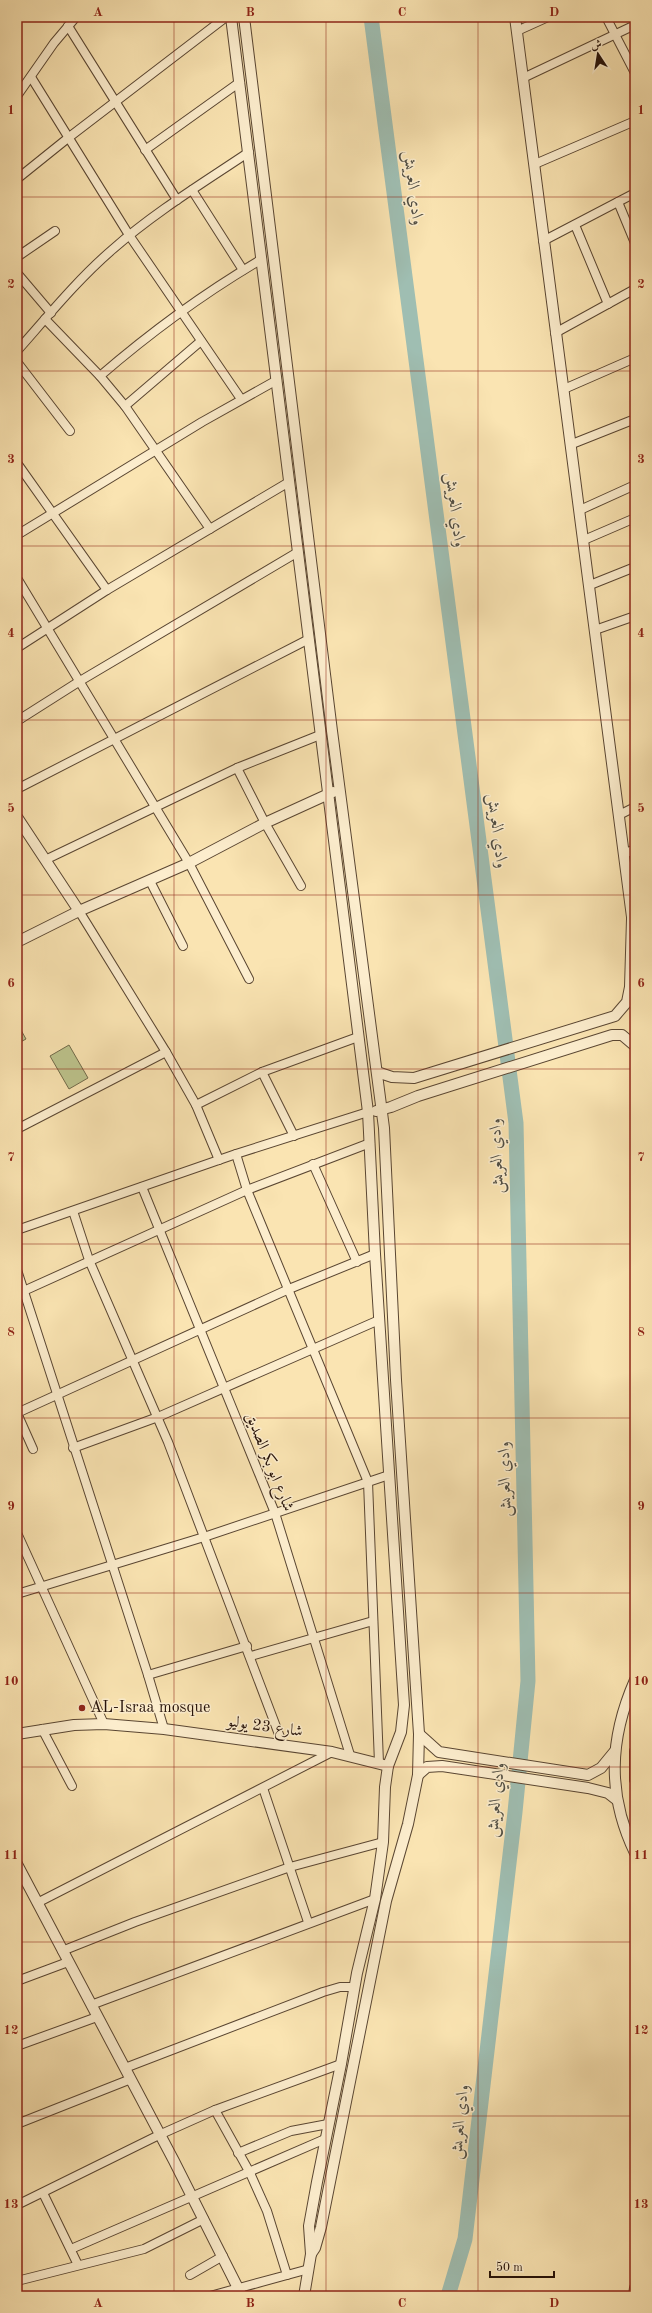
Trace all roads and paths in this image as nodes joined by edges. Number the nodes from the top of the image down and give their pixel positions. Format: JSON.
{"nodes":[{"id":1,"x":76,"y":17,"type":"edge"},
{"id":2,"x":226,"y":17,"type":"edge"},
{"id":3,"x":231,"y":17,"type":"edge"},
{"id":4,"x":244,"y":17,"type":"edge"},
{"id":5,"x":515,"y":17,"type":"edge"},
{"id":6,"x":548,"y":17,"type":"edge"},
{"id":7,"x":606,"y":17,"type":"edge"},
{"id":8,"x":635,"y":25,"type":"edge"},
{"id":9,"x":68,"y":26,"type":"junction"},
{"id":10,"x":517,"y":31,"type":"junction"},
{"id":11,"x":615,"y":35,"type":"junction"},
{"id":12,"x":635,"y":73,"type":"edge"},
{"id":13,"x":31,"y":77,"type":"junction"},
{"id":14,"x":523,"y":78,"type":"junction"},
{"id":15,"x":240,"y":82,"type":"junction"},
{"id":16,"x":17,"y":96,"type":"edge"},
{"id":17,"x":116,"y":100,"type":"junction"},
{"id":18,"x":635,"y":120,"type":"edge"},
{"id":19,"x":68,"y":138,"type":"junction"},
{"id":20,"x":145,"y":150,"type":"junction"},
{"id":21,"x":250,"y":152,"type":"junction"},
{"id":22,"x":535,"y":164,"type":"junction"},
{"id":23,"x":17,"y":179,"type":"edge"},
{"id":24,"x":192,"y":190,"type":"junction"},
{"id":25,"x":635,"y":193,"type":"edge"},
{"id":26,"x":177,"y":200,"type":"junction"},
{"id":27,"x":618,"y":202,"type":"junction"},
{"id":28,"x":575,"y":226,"type":"junction"},
{"id":29,"x":55,"y":231,"type":"dead end"},
{"id":30,"x":129,"y":235,"type":"junction"},
{"id":31,"x":543,"y":241,"type":"junction"},
{"id":32,"x":635,"y":243,"type":"edge"},
{"id":33,"x":17,"y":256,"type":"edge"},
{"id":34,"x":262,"y":259,"type":"junction"},
{"id":35,"x":243,"y":270,"type":"junction"},
{"id":36,"x":17,"y":273,"type":"edge"},
{"id":37,"x":635,"y":289,"type":"edge"},
{"id":38,"x":608,"y":304,"type":"junction"},
{"id":39,"x":181,"y":310,"type":"junction"},
{"id":40,"x":48,"y":316,"type":"junction"},
{"id":41,"x":555,"y":333,"type":"junction"},
{"id":42,"x":201,"y":341,"type":"junction"},
{"id":43,"x":17,"y":351,"type":"edge"},
{"id":44,"x":635,"y":358,"type":"edge"},
{"id":45,"x":17,"y":362,"type":"edge"},
{"id":46,"x":100,"y":376,"type":"junction"},
{"id":47,"x":277,"y":380,"type":"junction"},
{"id":48,"x":564,"y":389,"type":"junction"},
{"id":49,"x":241,"y":399,"type":"junction"},
{"id":50,"x":125,"y":406,"type":"junction"},
{"id":51,"x":635,"y":419,"type":"edge"},
{"id":52,"x":70,"y":431,"type":"dead end"},
{"id":53,"x":572,"y":444,"type":"junction"},
{"id":54,"x":157,"y":451,"type":"junction"},
{"id":55,"x":17,"y":463,"type":"edge"},
{"id":56,"x":289,"y":482,"type":"junction"},
{"id":57,"x":635,"y":485,"type":"edge"},
{"id":58,"x":580,"y":510,"type":"junction"},
{"id":59,"x":52,"y":514,"type":"junction"},
{"id":60,"x":635,"y":518,"type":"edge"},
{"id":61,"x":210,"y":529,"type":"junction"},
{"id":62,"x":17,"y":535,"type":"edge"},
{"id":63,"x":584,"y":540,"type":"junction"},
{"id":64,"x":298,"y":552,"type":"junction"},
{"id":65,"x":635,"y":567,"type":"edge"},
{"id":66,"x":17,"y":578,"type":"edge"},
{"id":67,"x":590,"y":585,"type":"junction"},
{"id":68,"x":107,"y":590,"type":"junction"},
{"id":69,"x":635,"y":616,"type":"edge"},
{"id":70,"x":48,"y":628,"type":"junction"},
{"id":71,"x":595,"y":630,"type":"junction"},
{"id":72,"x":309,"y":639,"type":"junction"},
{"id":73,"x":17,"y":648,"type":"edge"},
{"id":74,"x":80,"y":681,"type":"junction"},
{"id":75,"x":17,"y":721,"type":"edge"},
{"id":76,"x":320,"y":735,"type":"junction"},
{"id":77,"x":116,"y":740,"type":"junction"},
{"id":78,"x":237,"y":768,"type":"junction"},
{"id":79,"x":17,"y":789,"type":"edge"},
{"id":80,"x":341,"y":789,"type":"junction"},
{"id":81,"x":327,"y":794,"type":"junction"},
{"id":82,"x":155,"y":806,"type":"junction"},
{"id":83,"x":635,"y":807,"type":"edge"},
{"id":84,"x":619,"y":815,"type":"junction"},
{"id":85,"x":17,"y":817,"type":"edge"},
{"id":86,"x":265,"y":823,"type":"junction"},
{"id":87,"x":635,"y":849,"type":"edge"},
{"id":88,"x":624,"y":854,"type":"junction"},
{"id":89,"x":45,"y":860,"type":"junction"},
{"id":90,"x":189,"y":863,"type":"junction"},
{"id":91,"x":150,"y":881,"type":"junction"},
{"id":92,"x":301,"y":886,"type":"dead end"},
{"id":93,"x":632,"y":898,"type":"edge"},
{"id":94,"x":79,"y":911,"type":"junction"},
{"id":95,"x":632,"y":917,"type":"junction"},
{"id":96,"x":635,"y":928,"type":"edge"},
{"id":97,"x":17,"y":942,"type":"edge"},
{"id":98,"x":183,"y":946,"type":"dead end"},
{"id":99,"x":249,"y":979,"type":"dead end"},
{"id":100,"x":358,"y":1037,"type":"junction"},
{"id":101,"x":635,"y":1046,"type":"edge"},
{"id":102,"x":166,"y":1052,"type":"junction"},
{"id":103,"x":262,"y":1072,"type":"junction"},
{"id":104,"x":377,"y":1072,"type":"junction"},
{"id":105,"x":196,"y":1104,"type":"junction"},
{"id":106,"x":382,"y":1110,"type":"junction"},
{"id":107,"x":368,"y":1112,"type":"junction"},
{"id":108,"x":17,"y":1129,"type":"edge"},
{"id":109,"x":294,"y":1136,"type":"junction"},
{"id":110,"x":370,"y":1143,"type":"junction"},
{"id":111,"x":236,"y":1154,"type":"junction"},
{"id":112,"x":219,"y":1160,"type":"junction"},
{"id":113,"x":314,"y":1164,"type":"junction"},
{"id":114,"x":142,"y":1187,"type":"junction"},
{"id":115,"x":247,"y":1190,"type":"junction"},
{"id":116,"x":73,"y":1211,"type":"junction"},
{"id":117,"x":158,"y":1229,"type":"junction"},
{"id":118,"x":17,"y":1230,"type":"edge"},
{"id":119,"x":375,"y":1254,"type":"junction"},
{"id":120,"x":90,"y":1260,"type":"junction"},
{"id":121,"x":357,"y":1262,"type":"junction"},
{"id":122,"x":17,"y":1270,"type":"edge"},
{"id":123,"x":289,"y":1289,"type":"junction"},
{"id":124,"x":20,"y":1293,"type":"edge"},
{"id":125,"x":379,"y":1320,"type":"junction"},
{"id":126,"x":201,"y":1330,"type":"junction"},
{"id":127,"x":312,"y":1350,"type":"junction"},
{"id":128,"x":133,"y":1361,"type":"junction"},
{"id":129,"x":224,"y":1389,"type":"junction"},
{"id":130,"x":57,"y":1395,"type":"junction"},
{"id":131,"x":17,"y":1413,"type":"edge"},
{"id":132,"x":158,"y":1417,"type":"junction"},
{"id":133,"x":73,"y":1448,"type":"junction"},
{"id":134,"x":33,"y":1449,"type":"dead end"},
{"id":135,"x":389,"y":1475,"type":"junction"},
{"id":136,"x":368,"y":1482,"type":"junction"},
{"id":137,"x":275,"y":1513,"type":"junction"},
{"id":138,"x":17,"y":1533,"type":"edge"},
{"id":139,"x":204,"y":1537,"type":"junction"},
{"id":140,"x":112,"y":1564,"type":"junction"},
{"id":141,"x":42,"y":1586,"type":"junction"},
{"id":142,"x":17,"y":1594,"type":"edge"},
{"id":143,"x":372,"y":1621,"type":"junction"},
{"id":144,"x":315,"y":1638,"type":"junction"},
{"id":145,"x":247,"y":1646,"type":"junction"},
{"id":146,"x":251,"y":1656,"type":"junction"},
{"id":147,"x":148,"y":1674,"type":"junction"},
{"id":148,"x":634,"y":1684,"type":"edge"},
{"id":149,"x":104,"y":1724,"type":"junction"},
{"id":150,"x":42,"y":1729,"type":"junction"},
{"id":151,"x":164,"y":1729,"type":"junction"},
{"id":152,"x":17,"y":1734,"type":"edge"},
{"id":153,"x":419,"y":1734,"type":"junction"},
{"id":154,"x":284,"y":1745,"type":"junction"},
{"id":155,"x":615,"y":1751,"type":"junction"},
{"id":156,"x":635,"y":1751,"type":"edge"},
{"id":157,"x":332,"y":1752,"type":"junction"},
{"id":158,"x":350,"y":1755,"type":"junction"},
{"id":159,"x":384,"y":1764,"type":"junction"},
{"id":160,"x":418,"y":1775,"type":"junction"},
{"id":161,"x":635,"y":1776,"type":"edge"},
{"id":162,"x":635,"y":1780,"type":"edge"},
{"id":163,"x":72,"y":1786,"type":"dead end"},
{"id":164,"x":263,"y":1788,"type":"junction"},
{"id":165,"x":616,"y":1800,"type":"junction"},
{"id":166,"x":383,"y":1842,"type":"junction"},
{"id":167,"x":382,"y":1853,"type":"junction"},
{"id":168,"x":635,"y":1853,"type":"edge"},
{"id":169,"x":399,"y":1856,"type":"junction"},
{"id":170,"x":290,"y":1867,"type":"junction"},
{"id":171,"x":18,"y":1870,"type":"edge"},
{"id":172,"x":375,"y":1899,"type":"junction"},
{"id":173,"x":37,"y":1903,"type":"junction"},
{"id":174,"x":308,"y":1922,"type":"junction"},
{"id":175,"x":62,"y":1951,"type":"junction"},
{"id":176,"x":68,"y":1962,"type":"junction"},
{"id":177,"x":357,"y":1973,"type":"junction"},
{"id":178,"x":370,"y":1977,"type":"junction"},
{"id":179,"x":17,"y":1981,"type":"edge"},
{"id":180,"x":354,"y":1987,"type":"junction"},
{"id":181,"x":91,"y":2005,"type":"junction"},
{"id":182,"x":97,"y":2017,"type":"junction"},
{"id":183,"x":17,"y":2046,"type":"edge"},
{"id":184,"x":341,"y":2064,"type":"junction"},
{"id":185,"x":125,"y":2068,"type":"junction"},
{"id":186,"x":131,"y":2079,"type":"junction"},
{"id":187,"x":215,"y":2110,"type":"junction"},
{"id":188,"x":17,"y":2124,"type":"edge"},
{"id":189,"x":328,"y":2124,"type":"junction"},
{"id":190,"x":159,"y":2134,"type":"junction"},
{"id":191,"x":325,"y":2139,"type":"junction"},
{"id":192,"x":238,"y":2153,"type":"junction"},
{"id":193,"x":320,"y":2168,"type":"junction"},
{"id":194,"x":332,"y":2170,"type":"junction"},
{"id":195,"x":250,"y":2173,"type":"junction"},
{"id":196,"x":43,"y":2193,"type":"junction"},
{"id":197,"x":192,"y":2196,"type":"junction"},
{"id":198,"x":17,"y":2205,"type":"edge"},
{"id":199,"x":204,"y":2219,"type":"junction"},
{"id":200,"x":71,"y":2249,"type":"junction"},
{"id":201,"x":311,"y":2254,"type":"junction"},
{"id":202,"x":223,"y":2256,"type":"junction"},
{"id":203,"x":78,"y":2265,"type":"junction"},
{"id":204,"x":309,"y":2269,"type":"junction"},
{"id":205,"x":190,"y":2275,"type":"dead end"},
{"id":206,"x":287,"y":2275,"type":"junction"},
{"id":207,"x":17,"y":2281,"type":"edge"},
{"id":208,"x":635,"y":2288,"type":"edge"},
{"id":209,"x":241,"y":2292,"type":"edge"},
{"id":210,"x":210,"y":2296,"type":"edge"},
{"id":211,"x":304,"y":2296,"type":"edge"},
{"id":212,"x":634,"y":2296,"type":"edge"}],
"edges":[{"from":1,"to":9,"type":"street"},
{"from":2,"to":17,"type":"street"},
{"from":3,"to":15,"type":"street"},
{"from":4,"to":80,"type":"street"},
{"from":5,"to":10,"type":"street"},
{"from":6,"to":10,"type":"street"},
{"from":7,"to":11,"type":"street"},
{"from":8,"to":11,"type":"street"},
{"from":9,"to":13,"type":"street"},
{"from":9,"to":17,"type":"street"},
{"from":10,"to":14,"type":"street"},
{"from":11,"to":12,"type":"street"},
{"from":11,"to":14,"type":"street"},
{"from":13,"to":16,"type":"street"},
{"from":13,"to":19,"type":"street"},
{"from":14,"to":22,"type":"street"},
{"from":15,"to":20,"type":"street"},
{"from":15,"to":21,"type":"street"},
{"from":17,"to":19,"type":"street"},
{"from":17,"to":20,"type":"street"},
{"from":18,"to":22,"type":"street"},
{"from":19,"to":23,"type":"street"},
{"from":19,"to":30,"type":"street"},
{"from":20,"to":26,"type":"street"},
{"from":21,"to":24,"type":"street"},
{"from":21,"to":34,"type":"street"},
{"from":22,"to":31,"type":"street"},
{"from":24,"to":26,"type":"street"},
{"from":24,"to":35,"type":"street"},
{"from":25,"to":27,"type":"street"},
{"from":26,"to":30,"type":"street"},
{"from":27,"to":28,"type":"street"},
{"from":27,"to":32,"type":"street"},
{"from":28,"to":31,"type":"street"},
{"from":28,"to":38,"type":"street"},
{"from":29,"to":33,"type":"street"},
{"from":30,"to":39,"type":"street"},
{"from":30,"to":40,"type":"street"},
{"from":31,"to":41,"type":"street"},
{"from":34,"to":35,"type":"street"},
{"from":34,"to":47,"type":"street"},
{"from":35,"to":39,"type":"street"},
{"from":36,"to":40,"type":"street"},
{"from":37,"to":38,"type":"street"},
{"from":38,"to":41,"type":"street"},
{"from":39,"to":42,"type":"street"},
{"from":39,"to":46,"type":"street"},
{"from":40,"to":43,"type":"street"},
{"from":40,"to":46,"type":"street"},
{"from":41,"to":48,"type":"street"},
{"from":42,"to":49,"type":"street"},
{"from":42,"to":50,"type":"street"},
{"from":44,"to":48,"type":"street"},
{"from":45,"to":52,"type":"street"},
{"from":46,"to":50,"type":"street"},
{"from":47,"to":49,"type":"street"},
{"from":47,"to":56,"type":"street"},
{"from":48,"to":53,"type":"street"},
{"from":49,"to":54,"type":"street"},
{"from":50,"to":54,"type":"street"},
{"from":51,"to":53,"type":"street"},
{"from":53,"to":58,"type":"street"},
{"from":54,"to":59,"type":"street"},
{"from":54,"to":61,"type":"street"},
{"from":55,"to":59,"type":"street"},
{"from":56,"to":61,"type":"street"},
{"from":56,"to":64,"type":"street"},
{"from":57,"to":58,"type":"street"},
{"from":58,"to":63,"type":"street"},
{"from":59,"to":62,"type":"street"},
{"from":59,"to":68,"type":"street"},
{"from":60,"to":63,"type":"street"},
{"from":61,"to":68,"type":"street"},
{"from":63,"to":67,"type":"street"},
{"from":64,"to":72,"type":"street"},
{"from":64,"to":74,"type":"street"},
{"from":65,"to":67,"type":"street"},
{"from":66,"to":70,"type":"street"},
{"from":67,"to":71,"type":"street"},
{"from":68,"to":70,"type":"street"},
{"from":69,"to":71,"type":"street"},
{"from":70,"to":73,"type":"street"},
{"from":70,"to":74,"type":"street"},
{"from":71,"to":84,"type":"street"},
{"from":72,"to":76,"type":"street"},
{"from":72,"to":77,"type":"street"},
{"from":74,"to":75,"type":"street"},
{"from":74,"to":77,"type":"street"},
{"from":76,"to":78,"type":"street"},
{"from":76,"to":81,"type":"street"},
{"from":77,"to":79,"type":"street"},
{"from":77,"to":82,"type":"street"},
{"from":78,"to":82,"type":"street"},
{"from":78,"to":86,"type":"street"},
{"from":80,"to":81,"type":"street"},
{"from":80,"to":104,"type":"street"},
{"from":81,"to":86,"type":"street"},
{"from":81,"to":100,"type":"street"},
{"from":82,"to":89,"type":"street"},
{"from":82,"to":90,"type":"street"},
{"from":83,"to":84,"type":"street"},
{"from":84,"to":88,"type":"street"},
{"from":85,"to":89,"type":"street"},
{"from":86,"to":90,"type":"street"},
{"from":86,"to":92,"type":"street"},
{"from":87,"to":88,"type":"street"},
{"from":88,"to":93,"type":"street"},
{"from":89,"to":94,"type":"street"},
{"from":90,"to":91,"type":"street"},
{"from":90,"to":99,"type":"street"},
{"from":91,"to":94,"type":"street"},
{"from":91,"to":98,"type":"street"},
{"from":93,"to":95,"type":"street"},
{"from":94,"to":97,"type":"street"},
{"from":94,"to":102,"type":"street"},
{"from":95,"to":96,"type":"street"},
{"from":95,"to":104,"type":"street"},
{"from":100,"to":103,"type":"street"},
{"from":100,"to":107,"type":"street"},
{"from":101,"to":106,"type":"street"},
{"from":102,"to":105,"type":"street"},
{"from":102,"to":108,"type":"street"},
{"from":103,"to":105,"type":"street"},
{"from":103,"to":109,"type":"street"},
{"from":104,"to":106,"type":"street"},
{"from":105,"to":112,"type":"street"},
{"from":106,"to":107,"type":"street"},
{"from":106,"to":153,"type":"street"},
{"from":107,"to":109,"type":"street"},
{"from":107,"to":110,"type":"street"},
{"from":109,"to":111,"type":"street"},
{"from":110,"to":113,"type":"street"},
{"from":110,"to":119,"type":"street"},
{"from":111,"to":112,"type":"street"},
{"from":111,"to":115,"type":"street"},
{"from":112,"to":114,"type":"street"},
{"from":113,"to":115,"type":"street"},
{"from":113,"to":121,"type":"street"},
{"from":114,"to":116,"type":"street"},
{"from":114,"to":117,"type":"street","name":"شارع ابو بكر الصديق"},
{"from":115,"to":117,"type":"street"},
{"from":115,"to":123,"type":"street"},
{"from":116,"to":118,"type":"street"},
{"from":116,"to":120,"type":"street"},
{"from":117,"to":120,"type":"street"},
{"from":117,"to":126,"type":"street","name":"شارع ابو بكر الصديق"},
{"from":119,"to":121,"type":"street"},
{"from":119,"to":125,"type":"street"},
{"from":120,"to":124,"type":"street"},
{"from":120,"to":128,"type":"street"},
{"from":121,"to":123,"type":"street"},
{"from":122,"to":124,"type":"street"},
{"from":123,"to":126,"type":"street"},
{"from":123,"to":127,"type":"street"},
{"from":124,"to":130,"type":"street"},
{"from":125,"to":127,"type":"street"},
{"from":125,"to":135,"type":"street"},
{"from":126,"to":128,"type":"street"},
{"from":126,"to":129,"type":"street","name":"شارع ابو بكر الصديق"},
{"from":127,"to":129,"type":"street"},
{"from":127,"to":136,"type":"street"},
{"from":128,"to":130,"type":"street"},
{"from":128,"to":132,"type":"street"},
{"from":129,"to":132,"type":"street"},
{"from":129,"to":137,"type":"street","name":"شارع ابو بكر الصديق"},
{"from":130,"to":131,"type":"street"},
{"from":130,"to":133,"type":"street"},
{"from":131,"to":134,"type":"street"},
{"from":132,"to":133,"type":"street"},
{"from":132,"to":139,"type":"street"},
{"from":133,"to":140,"type":"street"},
{"from":135,"to":136,"type":"street"},
{"from":135,"to":159,"type":"street"},
{"from":136,"to":137,"type":"street"},
{"from":136,"to":143,"type":"street"},
{"from":137,"to":139,"type":"street"},
{"from":137,"to":144,"type":"street","name":"شارع ابو بكر الصديق"},
{"from":138,"to":141,"type":"street"},
{"from":139,"to":140,"type":"street"},
{"from":139,"to":145,"type":"street"},
{"from":140,"to":141,"type":"street"},
{"from":140,"to":147,"type":"street"},
{"from":141,"to":142,"type":"street"},
{"from":141,"to":149,"type":"street"},
{"from":143,"to":144,"type":"street"},
{"from":143,"to":159,"type":"street"},
{"from":144,"to":146,"type":"street"},
{"from":144,"to":158,"type":"street","name":"شارع ابو بكر الصديق"},
{"from":145,"to":146,"type":"street"},
{"from":145,"to":147,"type":"street"},
{"from":146,"to":154,"type":"street"},
{"from":147,"to":151,"type":"street"},
{"from":148,"to":155,"type":"street"},
{"from":149,"to":150,"type":"street","name":"شارع 23 يوليو"},
{"from":149,"to":151,"type":"street","name":"شارع 23 يوليو"},
{"from":150,"to":152,"type":"street","name":"شارع 23 يوليو"},
{"from":150,"to":163,"type":"street"},
{"from":151,"to":154,"type":"street","name":"شارع 23 يوليو"},
{"from":153,"to":155,"type":"street"},
{"from":153,"to":160,"type":"street"},
{"from":154,"to":157,"type":"street","name":"شارع 23 يوليو"},
{"from":155,"to":165,"type":"street"},
{"from":156,"to":161,"type":"street"},
{"from":157,"to":158,"type":"street","name":"شارع 23 يوليو"},
{"from":157,"to":164,"type":"street"},
{"from":158,"to":159,"type":"street","name":"شارع 23 يوليو"},
{"from":159,"to":166,"type":"street"},
{"from":160,"to":165,"type":"street"},
{"from":160,"to":169,"type":"street"},
{"from":161,"to":162,"type":"street"},
{"from":164,"to":170,"type":"street"},
{"from":164,"to":173,"type":"street"},
{"from":165,"to":168,"type":"street"},
{"from":166,"to":167,"type":"street"},
{"from":166,"to":170,"type":"street"},
{"from":167,"to":169,"type":"street"},
{"from":167,"to":172,"type":"street"},
{"from":169,"to":178,"type":"street"},
{"from":170,"to":174,"type":"street"},
{"from":170,"to":175,"type":"street"},
{"from":171,"to":173,"type":"street"},
{"from":172,"to":174,"type":"street"},
{"from":172,"to":177,"type":"street"},
{"from":173,"to":175,"type":"street"},
{"from":174,"to":181,"type":"street"},
{"from":175,"to":176,"type":"street"},
{"from":176,"to":179,"type":"street"},
{"from":176,"to":181,"type":"street"},
{"from":177,"to":178,"type":"street"},
{"from":177,"to":180,"type":"street"},
{"from":178,"to":194,"type":"street"},
{"from":180,"to":184,"type":"street"},
{"from":180,"to":185,"type":"street"},
{"from":181,"to":182,"type":"street"},
{"from":182,"to":183,"type":"street"},
{"from":182,"to":185,"type":"street"},
{"from":184,"to":187,"type":"street"},
{"from":184,"to":189,"type":"street"},
{"from":185,"to":186,"type":"street"},
{"from":186,"to":188,"type":"street"},
{"from":186,"to":190,"type":"street"},
{"from":187,"to":190,"type":"street"},
{"from":187,"to":192,"type":"street"},
{"from":189,"to":191,"type":"street"},
{"from":189,"to":192,"type":"street"},
{"from":190,"to":196,"type":"street"},
{"from":190,"to":197,"type":"street"},
{"from":191,"to":193,"type":"street"},
{"from":191,"to":195,"type":"street"},
{"from":192,"to":195,"type":"street"},
{"from":193,"to":194,"type":"street"},
{"from":193,"to":201,"type":"street"},
{"from":194,"to":201,"type":"street"},
{"from":195,"to":197,"type":"street"},
{"from":195,"to":206,"type":"street"},
{"from":196,"to":198,"type":"street"},
{"from":196,"to":200,"type":"street"},
{"from":197,"to":199,"type":"street"},
{"from":197,"to":200,"type":"street"},
{"from":199,"to":202,"type":"street"},
{"from":199,"to":203,"type":"street"},
{"from":200,"to":203,"type":"street"},
{"from":201,"to":204,"type":"street"},
{"from":202,"to":205,"type":"street"},
{"from":202,"to":209,"type":"street"},
{"from":203,"to":207,"type":"street"},
{"from":204,"to":206,"type":"street"},
{"from":204,"to":211,"type":"street"},
{"from":206,"to":209,"type":"street"},
{"from":208,"to":212,"type":"street"},
{"from":209,"to":210,"type":"street"}]}
